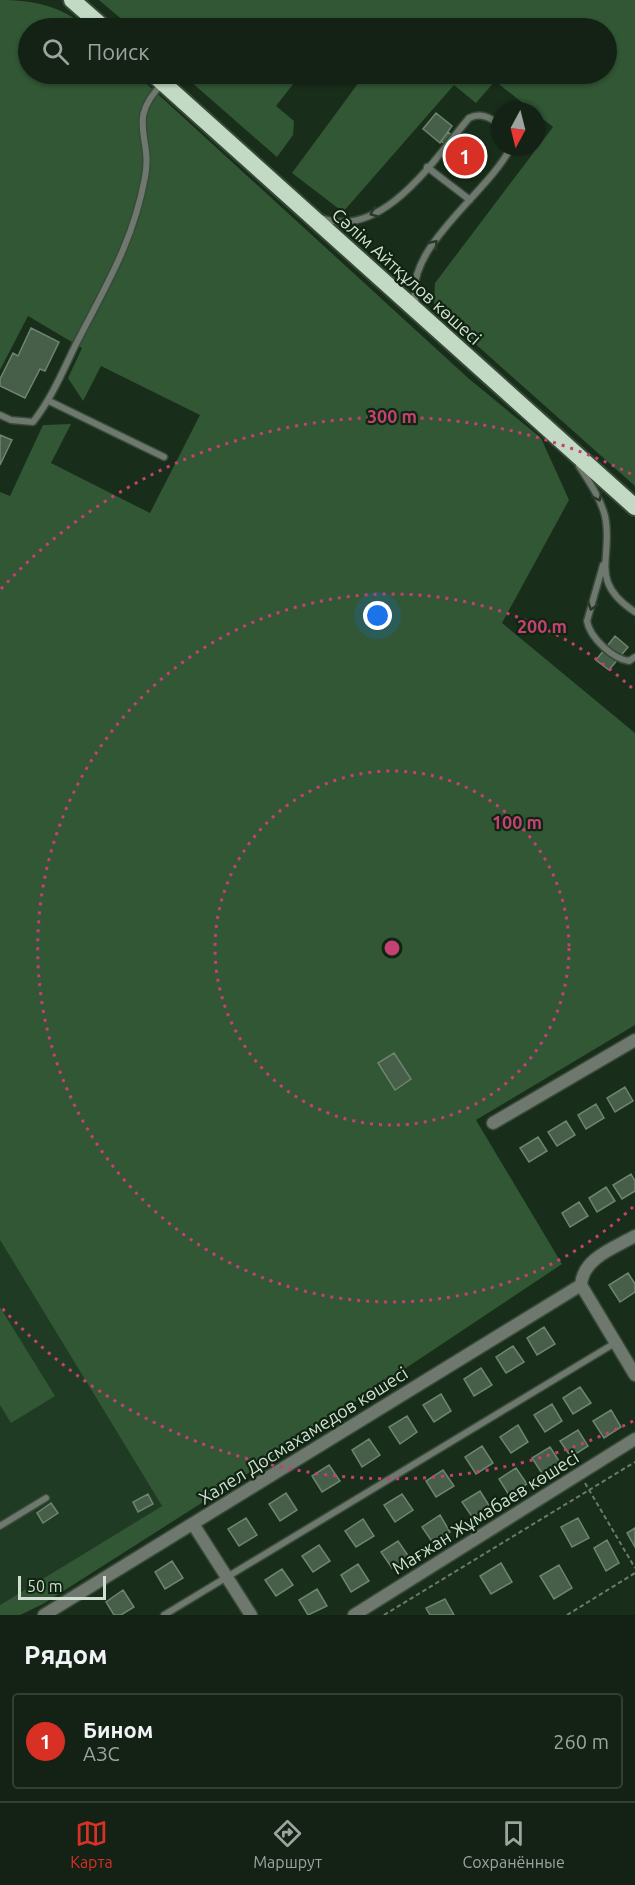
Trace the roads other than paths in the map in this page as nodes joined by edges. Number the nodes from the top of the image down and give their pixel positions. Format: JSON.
{"nodes":[{"id":1,"x":72,"y":0,"type":"edge"},
{"id":2,"x":93,"y":18,"type":"edge"},
{"id":3,"x":155,"y":84,"type":"edge"},
{"id":4,"x":165,"y":84,"type":"edge"},
{"id":5,"x":491,"y":119,"type":"edge"},
{"id":6,"x":504,"y":156,"type":"edge"},
{"id":7,"x":428,"y":167,"type":"junction"},
{"id":8,"x":470,"y":200,"type":"junction"},
{"id":9,"x":299,"y":205,"type":"junction"},
{"id":10,"x":422,"y":316,"type":"junction"},
{"id":11,"x":49,"y":401,"type":"junction"},
{"id":12,"x":0,"y":415,"type":"edge"},
{"id":13,"x":568,"y":447,"type":"junction"},
{"id":14,"x":164,"y":457,"type":"dead end"},
{"id":15,"x":635,"y":507,"type":"edge"},
{"id":16,"x":604,"y":559,"type":"junction"},
{"id":17,"x":635,"y":612,"type":"edge"},
{"id":18,"x":635,"y":657,"type":"edge"},
{"id":19,"x":635,"y":1040,"type":"edge"},
{"id":20,"x":493,"y":1123,"type":"dead end"},
{"id":21,"x":635,"y":1236,"type":"edge"},
{"id":22,"x":581,"y":1285,"type":"junction"},
{"id":23,"x":615,"y":1343,"type":"junction"},
{"id":24,"x":635,"y":1375,"type":"edge"},
{"id":25,"x":635,"y":1439,"type":"edge"},
{"id":26,"x":46,"y":1498,"type":"dead end"},
{"id":27,"x":193,"y":1524,"type":"junction"},
{"id":28,"x":0,"y":1526,"type":"edge"},
{"id":29,"x":227,"y":1577,"type":"junction"},
{"id":30,"x":44,"y":1615,"type":"edge"},
{"id":31,"x":164,"y":1615,"type":"edge"},
{"id":32,"x":251,"y":1615,"type":"edge"},
{"id":33,"x":354,"y":1615,"type":"edge"}],
"edges":[{"from":1,"to":2,"type":"highway"},
{"from":3,"to":11,"type":"lane"},
{"from":4,"to":9,"type":"highway","name":"Сәлім Айтқұлов көшесі"},
{"from":5,"to":7,"type":"lane"},
{"from":6,"to":8,"type":"lane"},
{"from":7,"to":8,"type":"lane"},
{"from":7,"to":9,"type":"lane","one_way":true},
{"from":10,"to":8,"type":"lane","one_way":true},
{"from":9,"to":10,"type":"highway","name":"Сәлім Айтқұлов көшесі"},
{"from":10,"to":13,"type":"highway","name":"Сәлім Айтқұлов көшесі"},
{"from":11,"to":12,"type":"lane"},
{"from":11,"to":14,"type":"lane"},
{"from":13,"to":15,"type":"highway","name":"Сәлім Айтқұлов көшесі"},
{"from":13,"to":16,"type":"lane","one_way":true},
{"from":16,"to":17,"type":"lane"},
{"from":16,"to":18,"type":"lane","one_way":true},
{"from":19,"to":20,"type":"street"},
{"from":21,"to":22,"type":"street"},
{"from":22,"to":23,"type":"street"},
{"from":22,"to":27,"type":"street","name":"Халел Досмахамедов көшесі"},
{"from":23,"to":24,"type":"street"},
{"from":23,"to":29,"type":"lane"},
{"from":25,"to":33,"type":"street","name":"Мағжан Жұмабаев көшесі"},
{"from":26,"to":28,"type":"lane"},
{"from":27,"to":29,"type":"street"},
{"from":27,"to":30,"type":"street","name":"Халел Досмахамедов көшесі"},
{"from":29,"to":31,"type":"lane"},
{"from":29,"to":32,"type":"street"}]}
